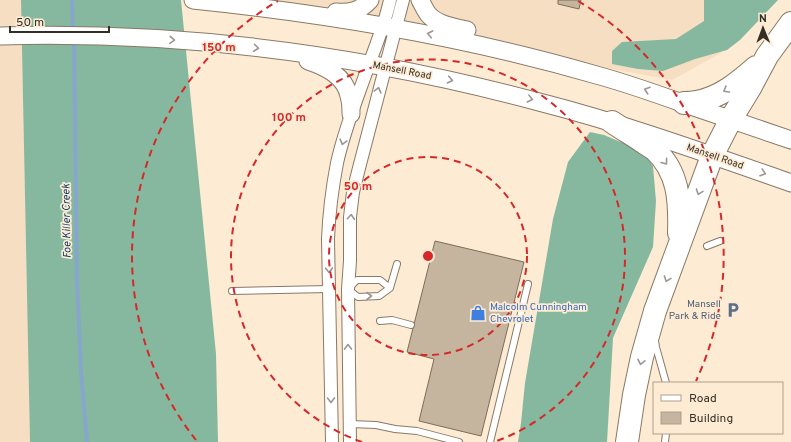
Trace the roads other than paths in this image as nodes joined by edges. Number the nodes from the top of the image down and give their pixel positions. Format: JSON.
{"nodes":[{"id":1,"x":192,"y":0,"type":"edge"},
{"id":2,"x":370,"y":0,"type":"edge"},
{"id":3,"x":390,"y":0,"type":"edge"},
{"id":4,"x":402,"y":0,"type":"edge"},
{"id":5,"x":420,"y":0,"type":"edge"},
{"id":6,"x":287,"y":10,"type":"junction"},
{"id":7,"x":791,"y":23,"type":"edge"},
{"id":8,"x":389,"y":26,"type":"junction"},
{"id":9,"x":1,"y":36,"type":"edge"},
{"id":10,"x":280,"y":50,"type":"junction"},
{"id":11,"x":767,"y":56,"type":"junction"},
{"id":12,"x":536,"y":58,"type":"junction"},
{"id":13,"x":376,"y":66,"type":"junction"},
{"id":14,"x":684,"y":103,"type":"junction"},
{"id":15,"x":351,"y":114,"type":"junction"},
{"id":16,"x":730,"y":120,"type":"junction"},
{"id":17,"x":612,"y":122,"type":"junction"},
{"id":18,"x":791,"y":140,"type":"edge"},
{"id":19,"x":712,"y":156,"type":"junction"},
{"id":20,"x":791,"y":183,"type":"edge"},
{"id":21,"x":720,"y":241,"type":"dead end"},
{"id":22,"x":707,"y":246,"type":"dead end"},
{"id":23,"x":678,"y":248,"type":"junction"},
{"id":24,"x":397,"y":264,"type":"dead end"},
{"id":25,"x":528,"y":284,"type":"dead end"},
{"id":26,"x":390,"y":288,"type":"junction"},
{"id":27,"x":329,"y":289,"type":"junction"},
{"id":28,"x":348,"y":289,"type":"junction"},
{"id":29,"x":232,"y":291,"type":"dead end"},
{"id":30,"x":655,"y":311,"type":"junction"},
{"id":31,"x":380,"y":321,"type":"dead end"},
{"id":32,"x":411,"y":325,"type":"dead end"},
{"id":33,"x":666,"y":382,"type":"edge"},
{"id":34,"x":350,"y":424,"type":"junction"},
{"id":35,"x":332,"y":442,"type":"edge"},
{"id":36,"x":350,"y":442,"type":"edge"},
{"id":37,"x":459,"y":442,"type":"edge"},
{"id":38,"x":490,"y":442,"type":"edge"},
{"id":39,"x":627,"y":442,"type":"edge"}],
"edges":[{"from":1,"to":6,"type":"main road"},
{"from":2,"to":6,"type":"main road"},
{"from":3,"to":8,"type":"street"},
{"from":4,"to":8,"type":"street"},
{"from":5,"to":12,"type":"main road"},
{"from":6,"to":8,"type":"main road"},
{"from":7,"to":11,"type":"highway"},
{"from":12,"to":8,"type":"main road","one_way":true},
{"from":8,"to":13,"type":"street"},
{"from":9,"to":10,"type":"main road","name":"Mansell Road","one_way":true},
{"from":10,"to":13,"type":"main road","name":"Mansell Road"},
{"from":10,"to":15,"type":"main road"},
{"from":11,"to":14,"type":"highway","one_way":true},
{"from":11,"to":16,"type":"highway"},
{"from":14,"to":12,"type":"main road","one_way":true},
{"from":13,"to":15,"type":"street"},
{"from":13,"to":17,"type":"main road","name":"Mansell Road","one_way":true},
{"from":28,"to":13,"type":"street","one_way":true},
{"from":14,"to":16,"type":"main road"},
{"from":15,"to":27,"type":"street","one_way":true},
{"from":16,"to":18,"type":"main road"},
{"from":16,"to":19,"type":"highway"},
{"from":17,"to":19,"type":"main road","name":"Mansell Road"},
{"from":17,"to":23,"type":"highway","one_way":true},
{"from":19,"to":20,"type":"main road","name":"Mansell Road","one_way":true},
{"from":19,"to":23,"type":"highway","one_way":true},
{"from":21,"to":22,"type":"lane"},
{"from":23,"to":30,"type":"highway","one_way":true},
{"from":24,"to":26,"type":"lane"},
{"from":25,"to":38,"type":"lane"},
{"from":28,"to":26,"type":"lane","one_way":true},
{"from":26,"to":28,"type":"lane"},
{"from":27,"to":29,"type":"lane"},
{"from":27,"to":35,"type":"street","one_way":true},
{"from":34,"to":28,"type":"street","one_way":true},
{"from":30,"to":33,"type":"lane"},
{"from":30,"to":39,"type":"highway","one_way":true},
{"from":31,"to":32,"type":"lane"},
{"from":34,"to":36,"type":"street"},
{"from":34,"to":37,"type":"lane"}]}
